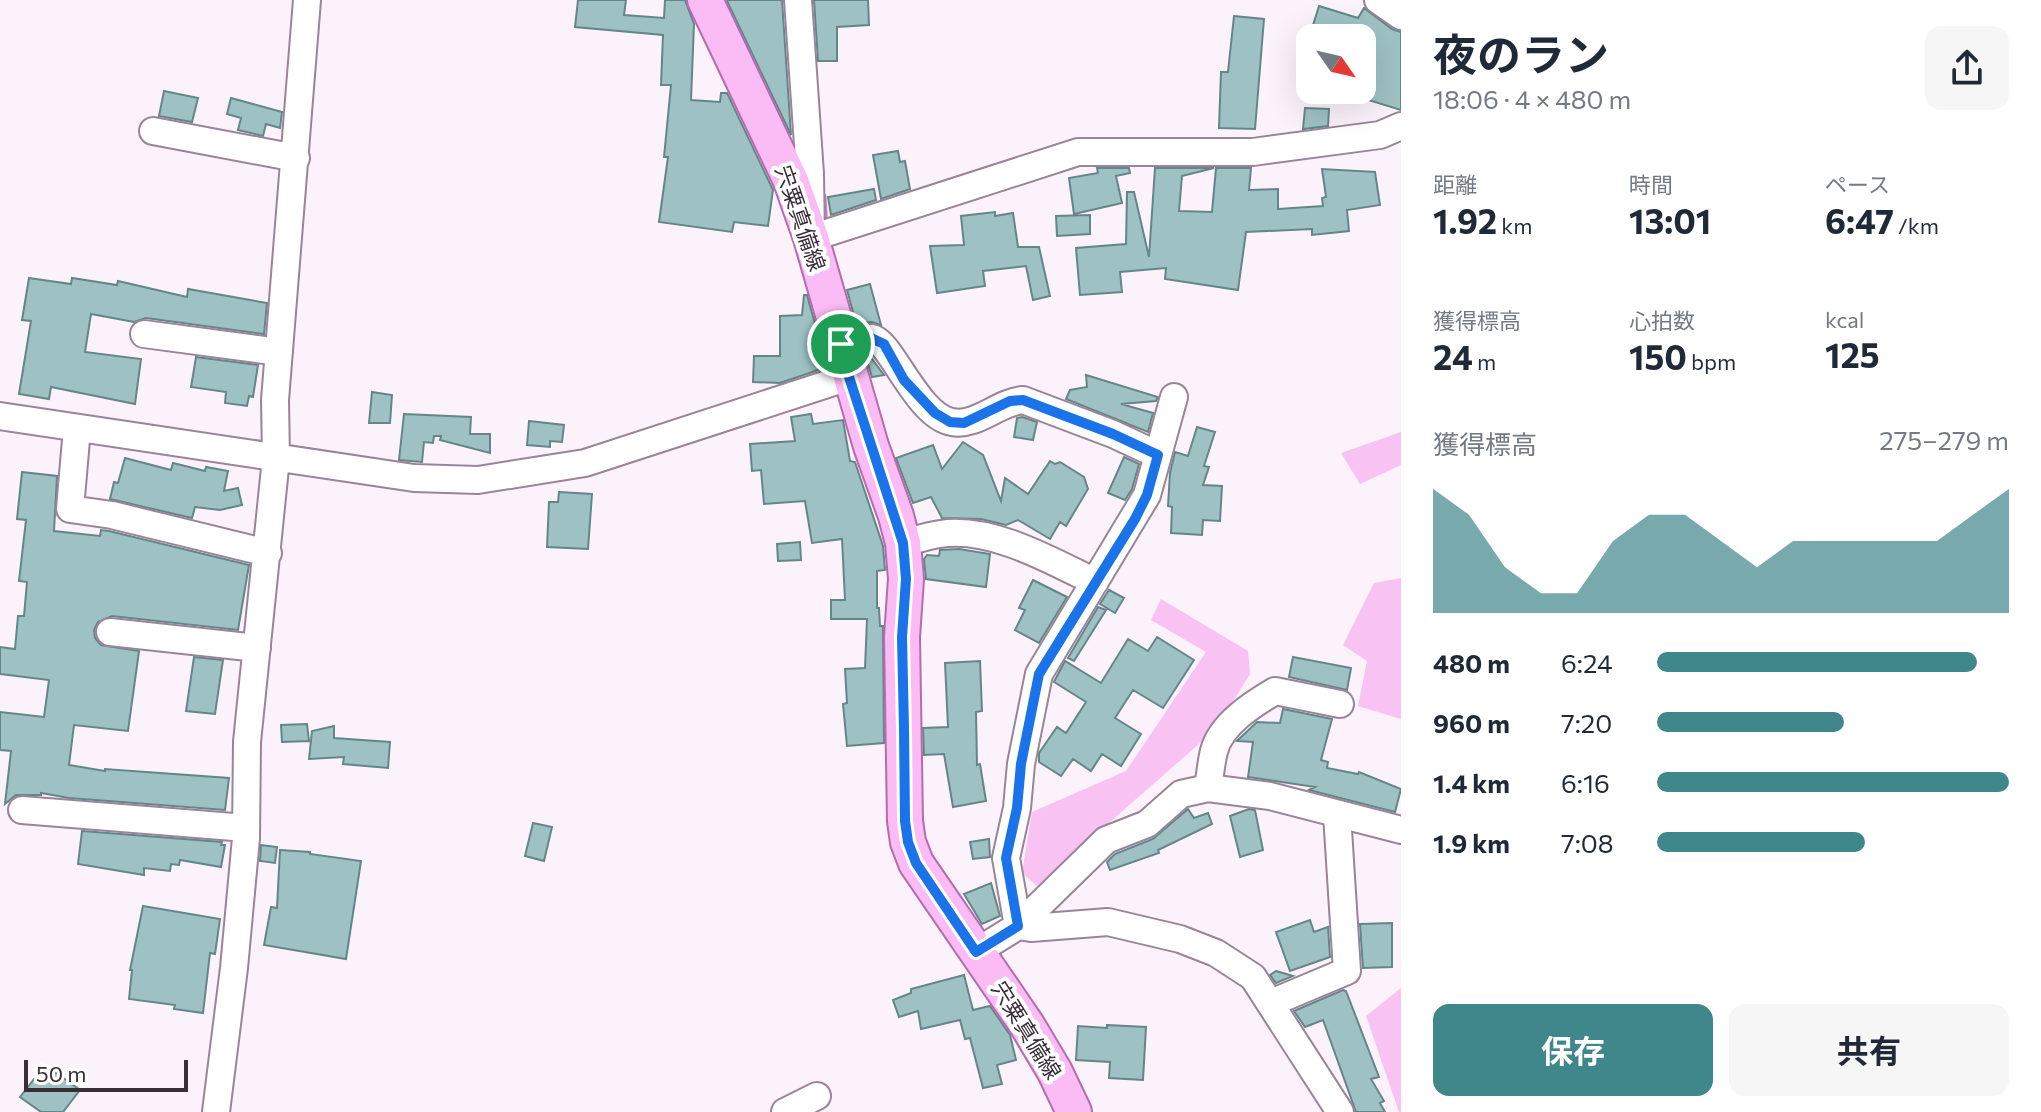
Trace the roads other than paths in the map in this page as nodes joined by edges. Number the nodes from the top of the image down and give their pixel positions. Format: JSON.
{"nodes":[{"id":1,"x":307,"y":0,"type":"edge"},
{"id":2,"x":705,"y":0,"type":"edge"},
{"id":3,"x":798,"y":0,"type":"edge"},
{"id":4,"x":1378,"y":0,"type":"edge"},
{"id":5,"x":1401,"y":16,"type":"edge"},
{"id":6,"x":1401,"y":126,"type":"edge"},
{"id":7,"x":153,"y":131,"type":"dead end"},
{"id":8,"x":296,"y":158,"type":"junction"},
{"id":9,"x":820,"y":235,"type":"junction"},
{"id":10,"x":144,"y":334,"type":"dead end"},
{"id":11,"x":847,"y":343,"type":"junction"},
{"id":12,"x":279,"y":352,"type":"junction"},
{"id":13,"x":849,"y":377,"type":"junction"},
{"id":14,"x":1174,"y":397,"type":"dead end"},
{"id":15,"x":0,"y":416,"type":"edge"},
{"id":16,"x":77,"y":428,"type":"junction"},
{"id":17,"x":1158,"y":455,"type":"junction"},
{"id":18,"x":276,"y":458,"type":"junction"},
{"id":19,"x":903,"y":543,"type":"junction"},
{"id":20,"x":268,"y":553,"type":"junction"},
{"id":21,"x":1095,"y":582,"type":"junction"},
{"id":22,"x":110,"y":632,"type":"dead end"},
{"id":23,"x":257,"y":648,"type":"junction"},
{"id":24,"x":1340,"y":704,"type":"dead end"},
{"id":25,"x":1208,"y":788,"type":"junction"},
{"id":26,"x":22,"y":810,"type":"dead end"},
{"id":27,"x":1337,"y":814,"type":"junction"},
{"id":28,"x":246,"y":828,"type":"junction"},
{"id":29,"x":1401,"y":830,"type":"edge"},
{"id":30,"x":1018,"y":926,"type":"junction"},
{"id":31,"x":976,"y":952,"type":"junction"},
{"id":32,"x":1271,"y":1003,"type":"junction"},
{"id":33,"x":817,"y":1096,"type":"dead end"},
{"id":34,"x":216,"y":1112,"type":"edge"},
{"id":35,"x":785,"y":1112,"type":"edge"},
{"id":36,"x":1074,"y":1112,"type":"edge"},
{"id":37,"x":1340,"y":1112,"type":"edge"}],
"edges":[{"from":1,"to":8,"type":"street"},
{"from":2,"to":9,"type":"main road","name":"宍粟真備線"},
{"from":3,"to":9,"type":"street"},
{"from":4,"to":5,"type":"street"},
{"from":6,"to":9,"type":"street"},
{"from":7,"to":8,"type":"street"},
{"from":8,"to":12,"type":"street"},
{"from":9,"to":11,"type":"main road","name":"宍粟真備線"},
{"from":10,"to":12,"type":"street"},
{"from":11,"to":13,"type":"main road","name":"宍粟真備線"},
{"from":11,"to":17,"type":"street"},
{"from":12,"to":18,"type":"street"},
{"from":13,"to":18,"type":"street"},
{"from":13,"to":19,"type":"main road","name":"宍粟真備線"},
{"from":14,"to":17,"type":"street"},
{"from":15,"to":16,"type":"street"},
{"from":16,"to":18,"type":"street"},
{"from":16,"to":20,"type":"street"},
{"from":17,"to":21,"type":"street"},
{"from":18,"to":20,"type":"street"},
{"from":19,"to":21,"type":"street"},
{"from":19,"to":31,"type":"main road","name":"宍粟真備線"},
{"from":20,"to":23,"type":"street"},
{"from":21,"to":30,"type":"street"},
{"from":22,"to":23,"type":"street"},
{"from":23,"to":28,"type":"street"},
{"from":24,"to":25,"type":"street"},
{"from":25,"to":27,"type":"street"},
{"from":25,"to":30,"type":"street"},
{"from":26,"to":28,"type":"street"},
{"from":27,"to":29,"type":"street"},
{"from":27,"to":32,"type":"street"},
{"from":28,"to":34,"type":"street"},
{"from":30,"to":31,"type":"street"},
{"from":30,"to":32,"type":"street"},
{"from":31,"to":36,"type":"main road","name":"宍粟真備線"},
{"from":32,"to":37,"type":"street"},
{"from":33,"to":35,"type":"street"}]}
